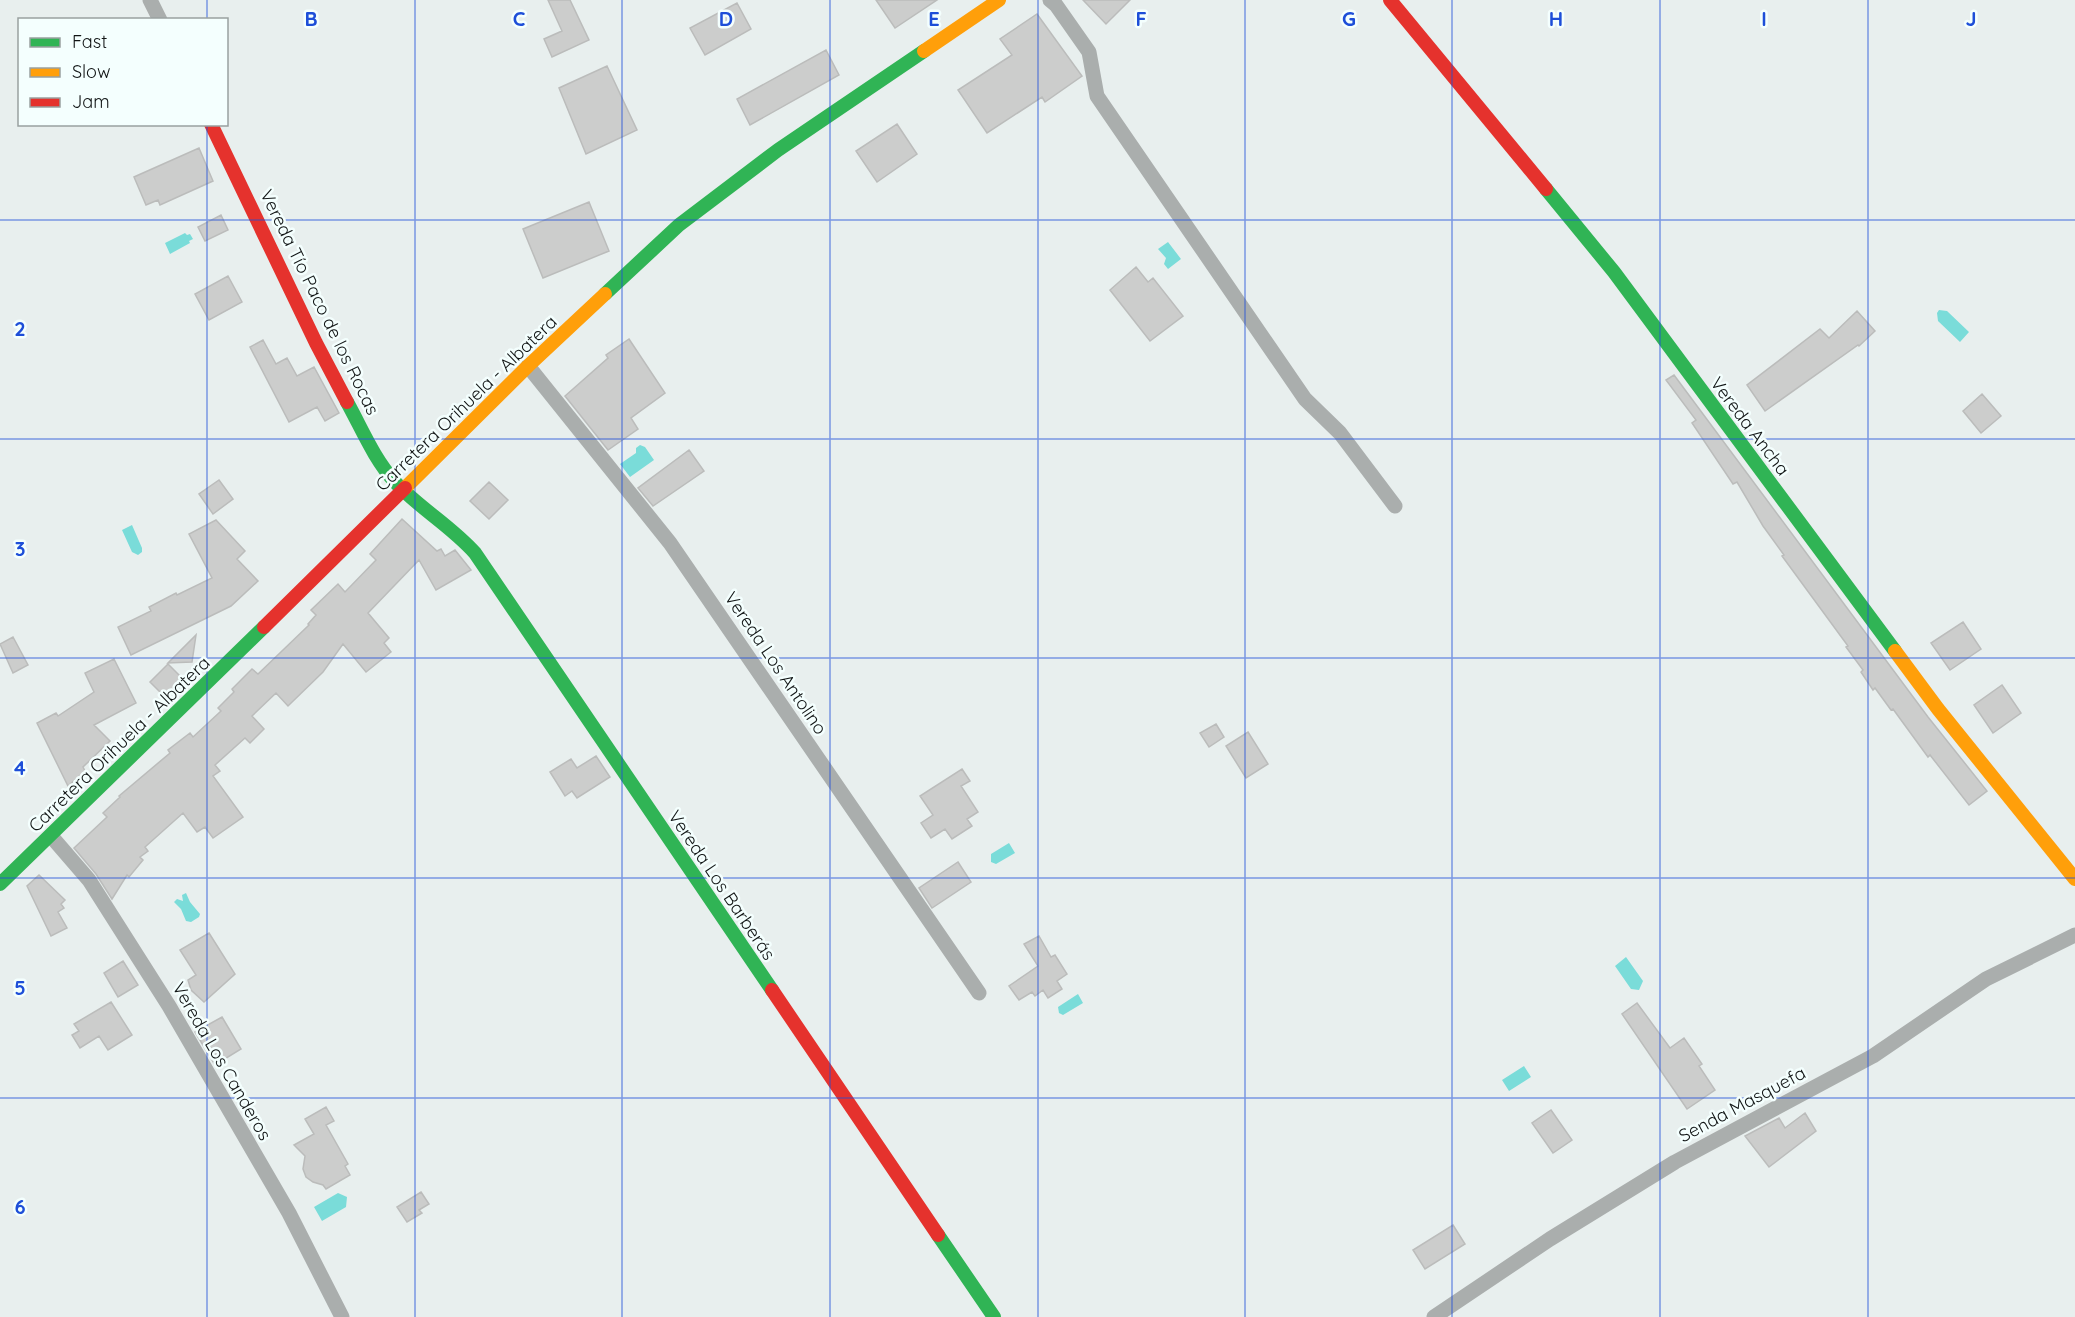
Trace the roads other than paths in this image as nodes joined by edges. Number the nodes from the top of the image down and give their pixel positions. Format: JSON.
{"nodes":[{"id":1,"x":150,"y":0,"type":"edge"},
{"id":2,"x":999,"y":0,"type":"edge"},
{"id":3,"x":1050,"y":0,"type":"edge"},
{"id":4,"x":1390,"y":0,"type":"edge"},
{"id":5,"x":159,"y":18,"type":"edge"},
{"id":6,"x":212,"y":126,"type":"edge"},
{"id":7,"x":528,"y":366,"type":"junction"},
{"id":8,"x":405,"y":489,"type":"junction"},
{"id":9,"x":1395,"y":506,"type":"dead end"},
{"id":10,"x":51,"y":836,"type":"junction"},
{"id":11,"x":2075,"y":879,"type":"edge"},
{"id":12,"x":0,"y":884,"type":"edge"},
{"id":13,"x":2075,"y":935,"type":"edge"},
{"id":14,"x":979,"y":993,"type":"dead end"},
{"id":15,"x":342,"y":1317,"type":"edge"},
{"id":16,"x":994,"y":1317,"type":"edge"},
{"id":17,"x":1434,"y":1317,"type":"edge"}],
"edges":[{"from":1,"to":5,"type":"street"},
{"from":2,"to":7,"type":"street","name":"Carretera Orihuela - Albatera"},
{"from":3,"to":9,"type":"street"},
{"from":4,"to":11,"type":"street","name":"Vereda Ancha"},
{"from":6,"to":8,"type":"street","name":"Vereda Tío Paco de los Rocas"},
{"from":7,"to":8,"type":"street","name":"Carretera Orihuela - Albatera"},
{"from":7,"to":14,"type":"street","name":"Vereda Los Antolino"},
{"from":8,"to":10,"type":"street","name":"Carretera Orihuela - Albatera"},
{"from":8,"to":16,"type":"street","name":"Vereda Los Barberás"},
{"from":10,"to":12,"type":"street","name":"Carretera Orihuela - Albatera"},
{"from":10,"to":15,"type":"street","name":"Vereda Los Canderos"},
{"from":13,"to":17,"type":"street","name":"Senda Masquefa"}]}
